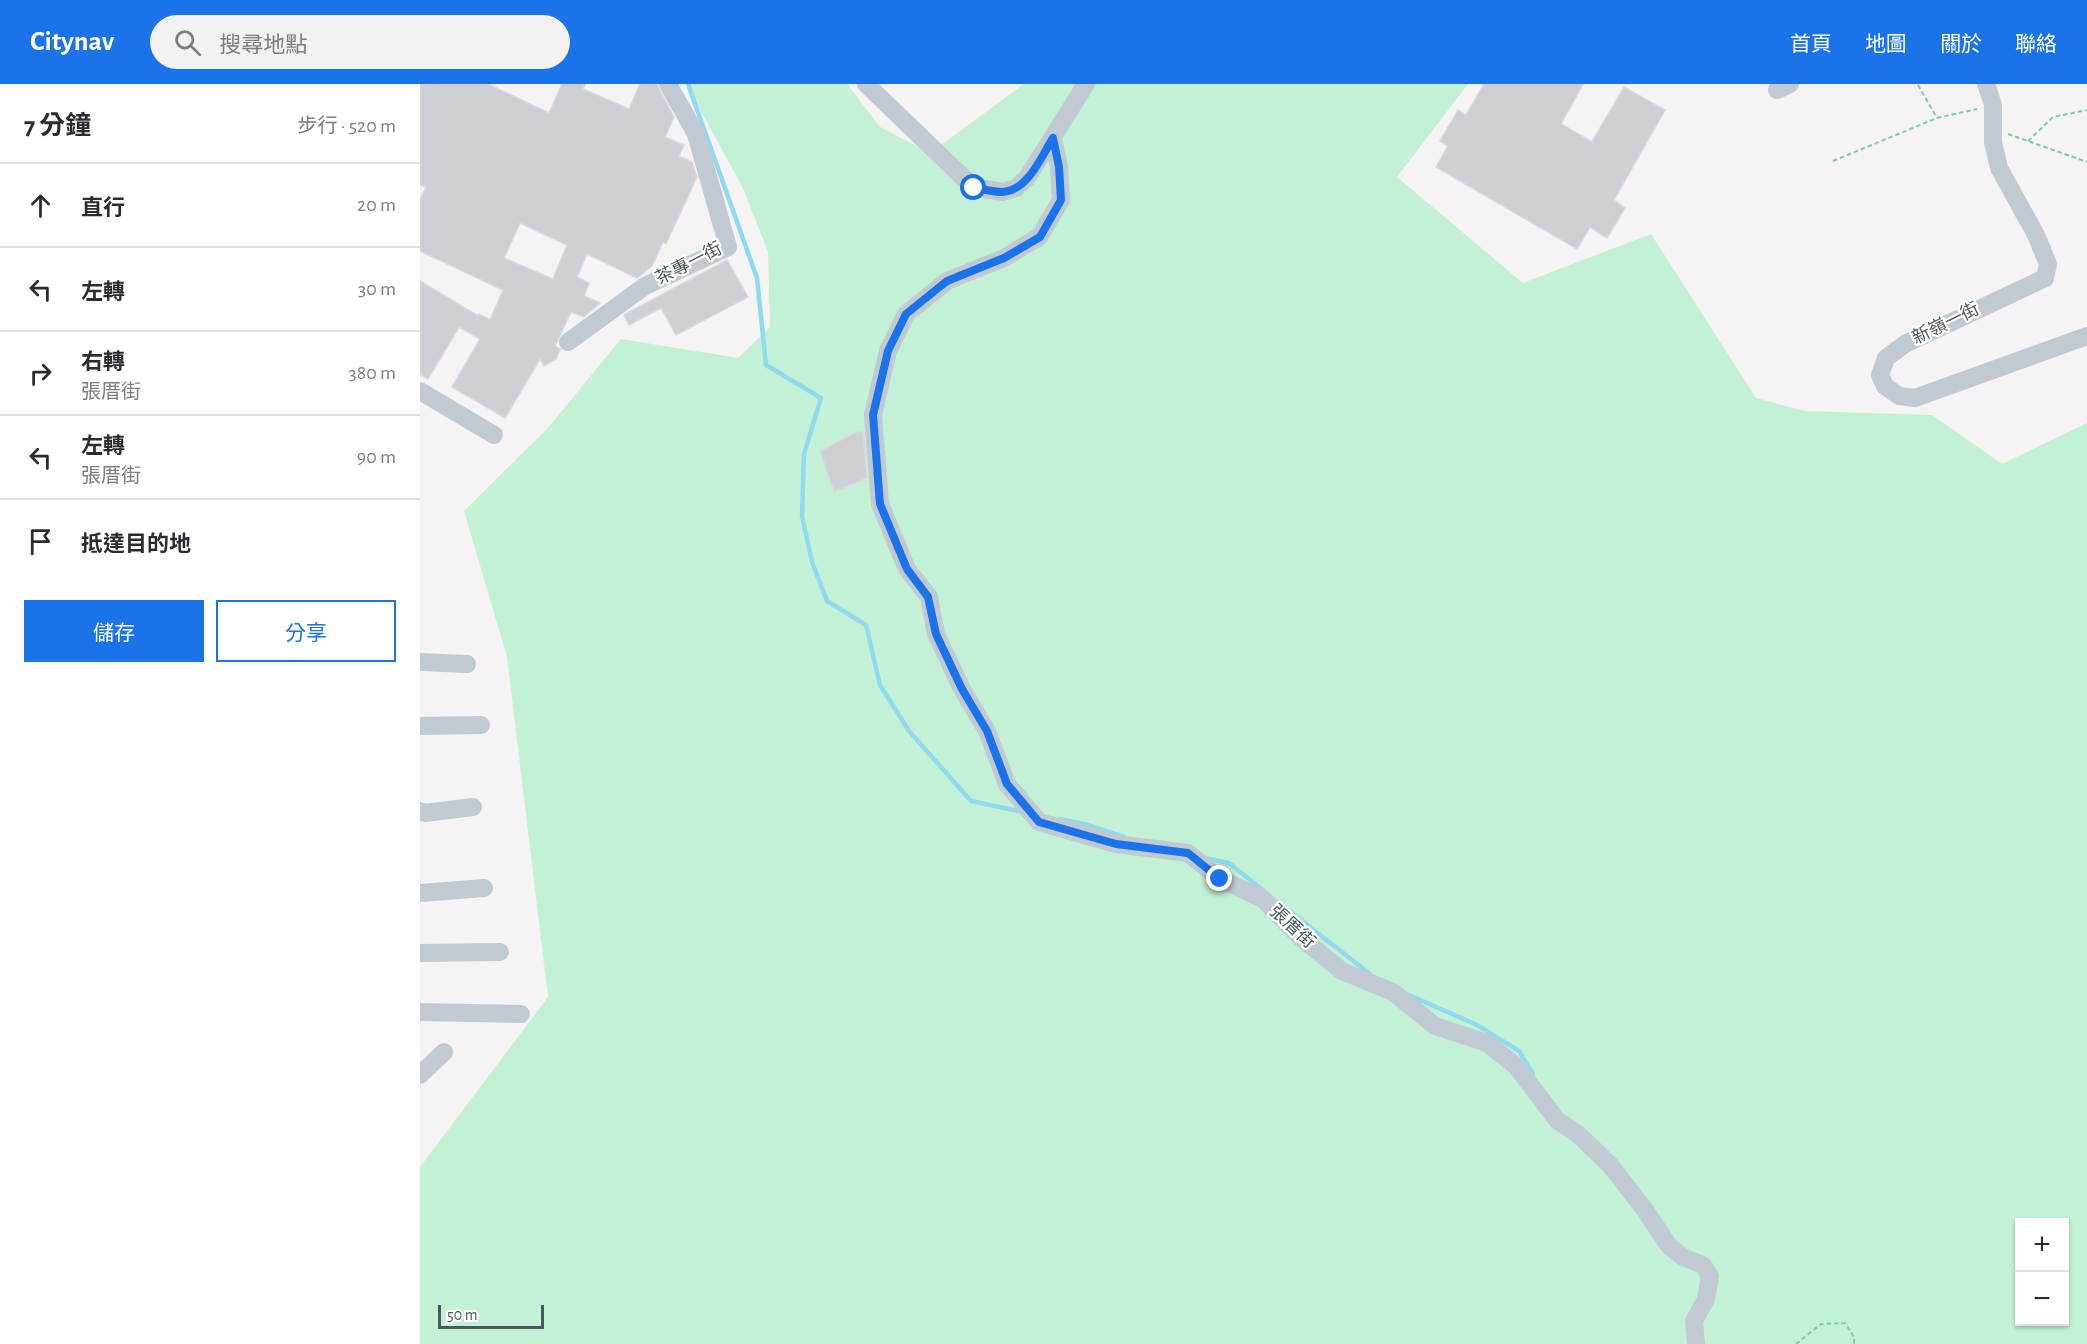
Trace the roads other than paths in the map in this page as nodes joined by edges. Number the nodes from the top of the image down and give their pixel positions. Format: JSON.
{"nodes":[{"id":1,"x":668,"y":84,"type":"edge"},
{"id":2,"x":866,"y":84,"type":"edge"},
{"id":3,"x":1086,"y":84,"type":"edge"},
{"id":4,"x":1986,"y":84,"type":"edge"},
{"id":5,"x":1053,"y":138,"type":"junction"},
{"id":6,"x":2087,"y":336,"type":"edge"},
{"id":7,"x":568,"y":342,"type":"dead end"},
{"id":8,"x":420,"y":391,"type":"edge"},
{"id":9,"x":494,"y":435,"type":"dead end"},
{"id":10,"x":420,"y":662,"type":"edge"},
{"id":11,"x":467,"y":664,"type":"dead end"},
{"id":12,"x":481,"y":725,"type":"dead end"},
{"id":13,"x":420,"y":726,"type":"edge"},
{"id":14,"x":473,"y":807,"type":"dead end"},
{"id":15,"x":420,"y":811,"type":"edge"},
{"id":16,"x":484,"y":888,"type":"dead end"},
{"id":17,"x":420,"y":893,"type":"edge"},
{"id":18,"x":500,"y":952,"type":"dead end"},
{"id":19,"x":420,"y":953,"type":"edge"},
{"id":20,"x":420,"y":1012,"type":"edge"},
{"id":21,"x":521,"y":1014,"type":"dead end"},
{"id":22,"x":444,"y":1052,"type":"dead end"},
{"id":23,"x":420,"y":1075,"type":"edge"},
{"id":24,"x":1696,"y":1344,"type":"edge"}],
"edges":[{"from":1,"to":7,"type":"street","name":"茶專一街"},
{"from":2,"to":5,"type":"street"},
{"from":3,"to":5,"type":"street"},
{"from":4,"to":6,"type":"street","name":"新嶺一街"},
{"from":5,"to":24,"type":"street","name":"張厝街"},
{"from":8,"to":9,"type":"street"},
{"from":10,"to":11,"type":"street"},
{"from":12,"to":13,"type":"street"},
{"from":14,"to":15,"type":"street"},
{"from":16,"to":17,"type":"street"},
{"from":18,"to":19,"type":"street"},
{"from":20,"to":21,"type":"street"},
{"from":22,"to":23,"type":"street"}]}
